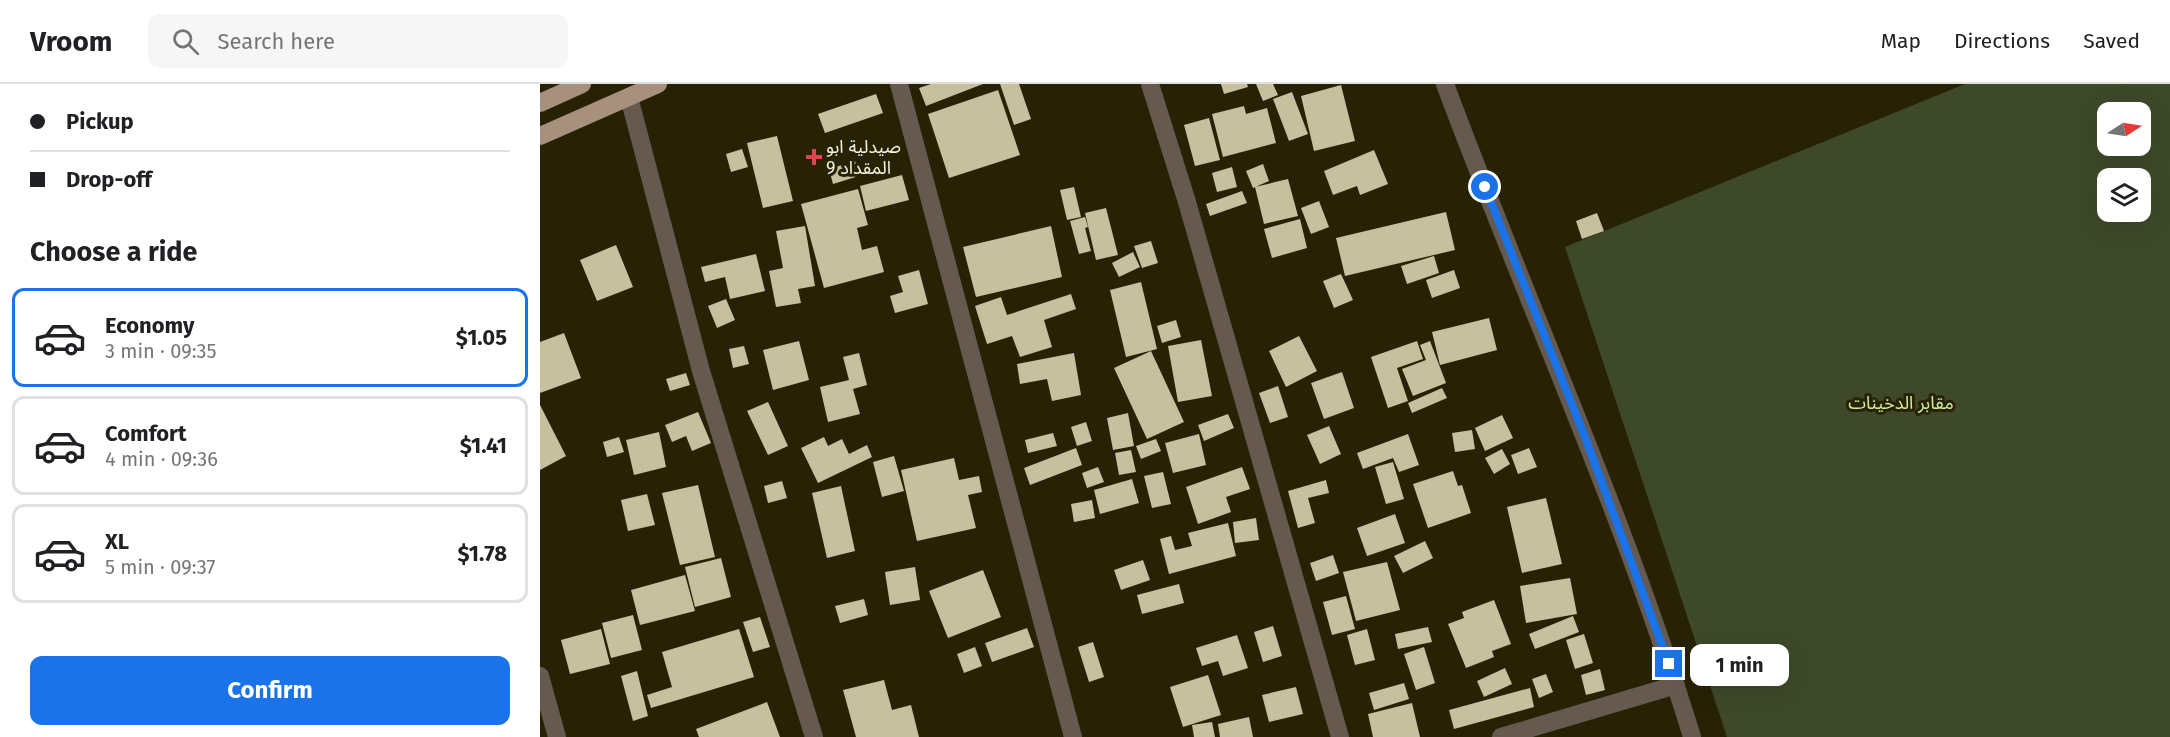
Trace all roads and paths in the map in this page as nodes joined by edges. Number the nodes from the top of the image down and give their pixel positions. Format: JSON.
{"nodes":[{"id":1,"x":582,"y":84,"type":"edge"},
{"id":2,"x":658,"y":84,"type":"edge"},
{"id":3,"x":899,"y":84,"type":"edge"},
{"id":4,"x":1150,"y":84,"type":"edge"},
{"id":5,"x":1445,"y":84,"type":"edge"},
{"id":6,"x":629,"y":97,"type":"junction"},
{"id":7,"x":540,"y":103,"type":"edge"},
{"id":8,"x":540,"y":136,"type":"edge"},
{"id":9,"x":540,"y":676,"type":"edge"},
{"id":10,"x":1676,"y":685,"type":"junction"},
{"id":11,"x":557,"y":737,"type":"edge"},
{"id":12,"x":814,"y":737,"type":"edge"},
{"id":13,"x":1073,"y":737,"type":"edge"},
{"id":14,"x":1340,"y":737,"type":"edge"},
{"id":15,"x":1502,"y":737,"type":"edge"},
{"id":16,"x":1692,"y":737,"type":"edge"}],
"edges":[{"from":1,"to":7,"type":"main road"},
{"from":2,"to":6,"type":"main road"},
{"from":3,"to":13,"type":"street"},
{"from":4,"to":14,"type":"street"},
{"from":5,"to":10,"type":"street"},
{"from":6,"to":8,"type":"main road"},
{"from":6,"to":12,"type":"street"},
{"from":9,"to":11,"type":"street"},
{"from":10,"to":15,"type":"street"},
{"from":10,"to":16,"type":"street"}]}
